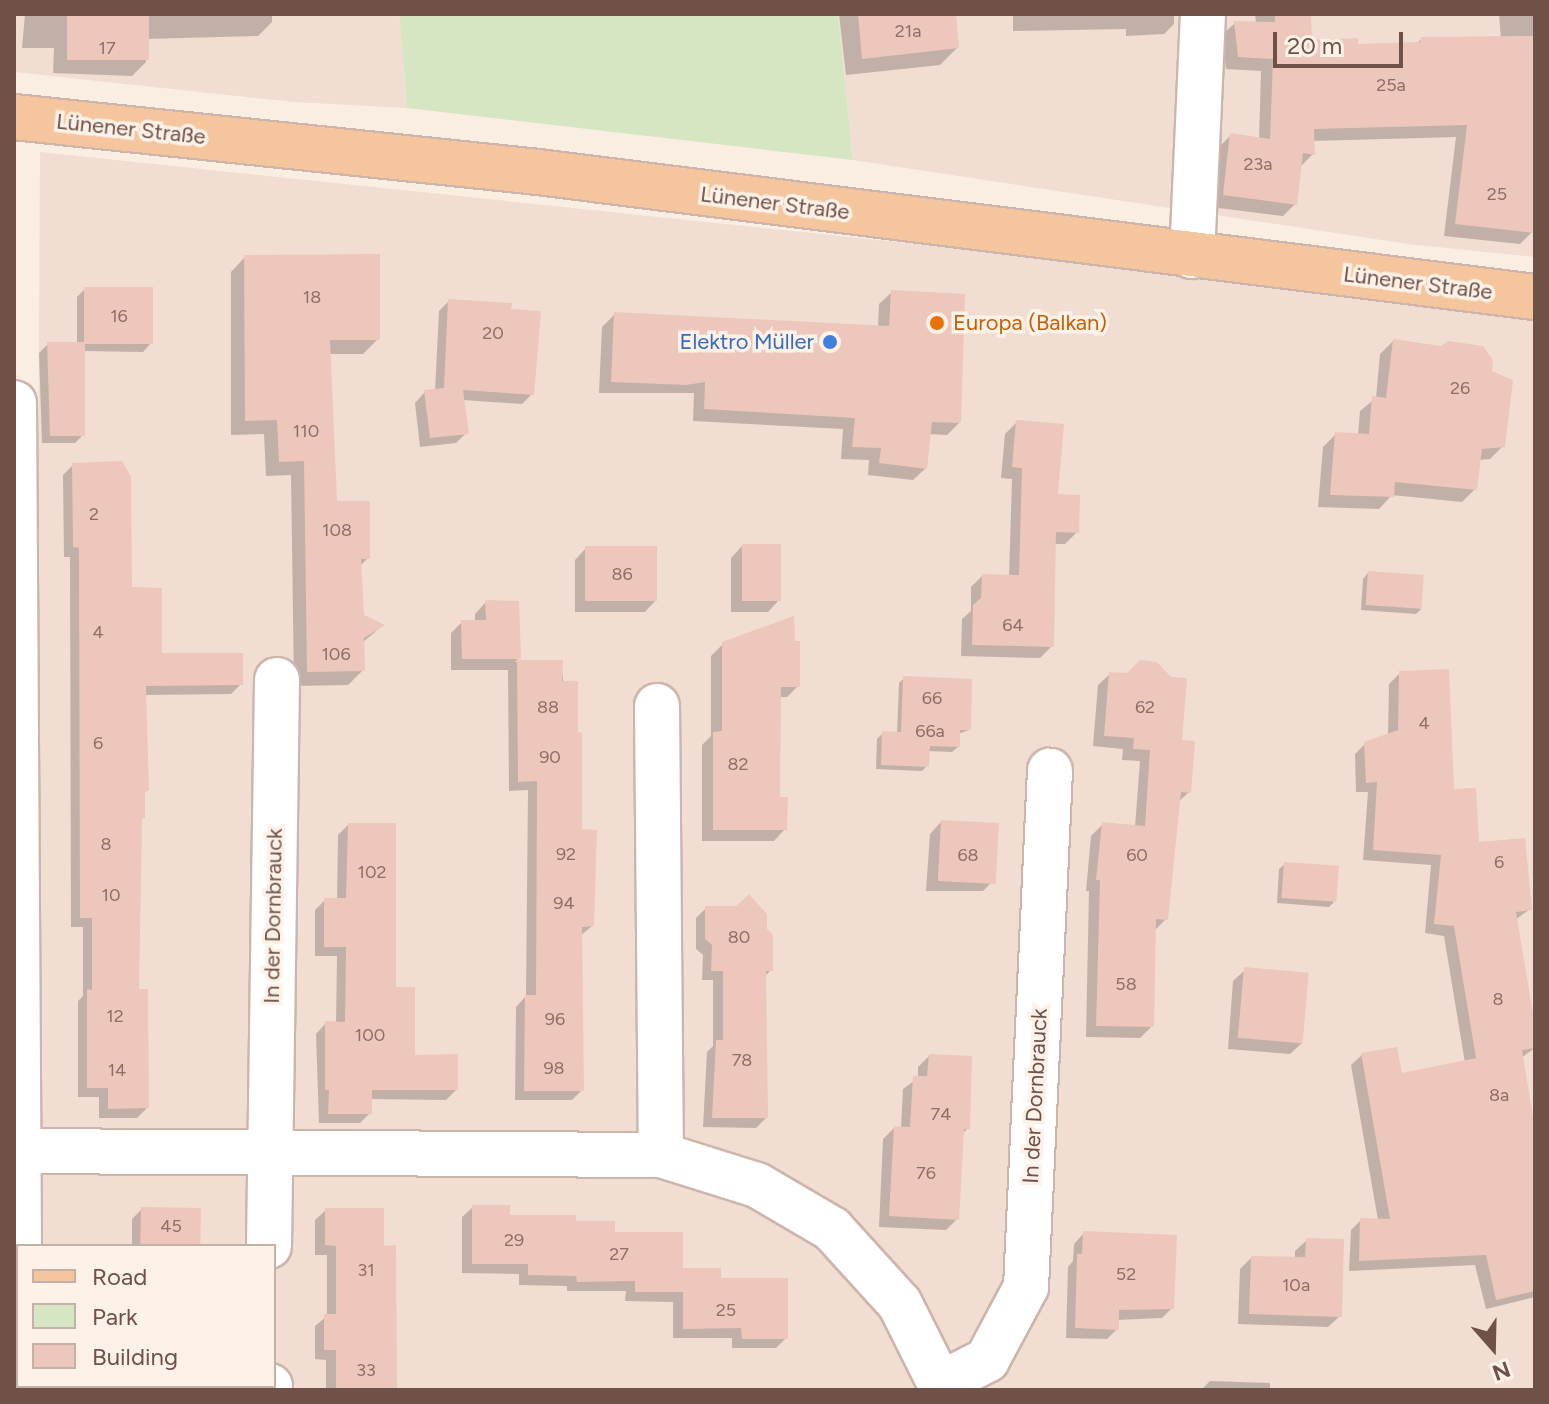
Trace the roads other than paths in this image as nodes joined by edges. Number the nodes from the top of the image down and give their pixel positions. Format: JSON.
{"nodes":[{"id":1,"x":1203,"y":16,"type":"dead end"},
{"id":2,"x":14,"y":117,"type":"edge"},
{"id":3,"x":1192,"y":256,"type":"junction"},
{"id":4,"x":1535,"y":297,"type":"edge"},
{"id":5,"x":14,"y":403,"type":"edge"},
{"id":6,"x":277,"y":680,"type":"dead end"},
{"id":7,"x":657,"y":706,"type":"dead end"},
{"id":8,"x":1050,"y":771,"type":"dead end"},
{"id":9,"x":19,"y":1151,"type":"junction"},
{"id":10,"x":269,"y":1151,"type":"junction"},
{"id":11,"x":661,"y":1155,"type":"junction"},
{"id":12,"x":19,"y":1244,"type":"edge"},
{"id":13,"x":269,"y":1244,"type":"edge"},
{"id":14,"x":943,"y":1387,"type":"edge"}],
"edges":[{"from":1,"to":3,"type":"street"},
{"from":2,"to":3,"type":"main road","name":"Lünener Straße"},
{"from":3,"to":4,"type":"main road","name":"Lünener Straße"},
{"from":5,"to":9,"type":"street"},
{"from":6,"to":10,"type":"street","name":"In der Dornbrauck"},
{"from":7,"to":11,"type":"street"},
{"from":8,"to":14,"type":"street","name":"In der Dornbrauck"},
{"from":9,"to":10,"type":"street","name":"In der Dornbrauck"},
{"from":9,"to":12,"type":"street"},
{"from":10,"to":11,"type":"street","name":"In der Dornbrauck"},
{"from":10,"to":13,"type":"street","name":"In der Dornbrauck"},
{"from":11,"to":14,"type":"street","name":"In der Dornbrauck"}]}
